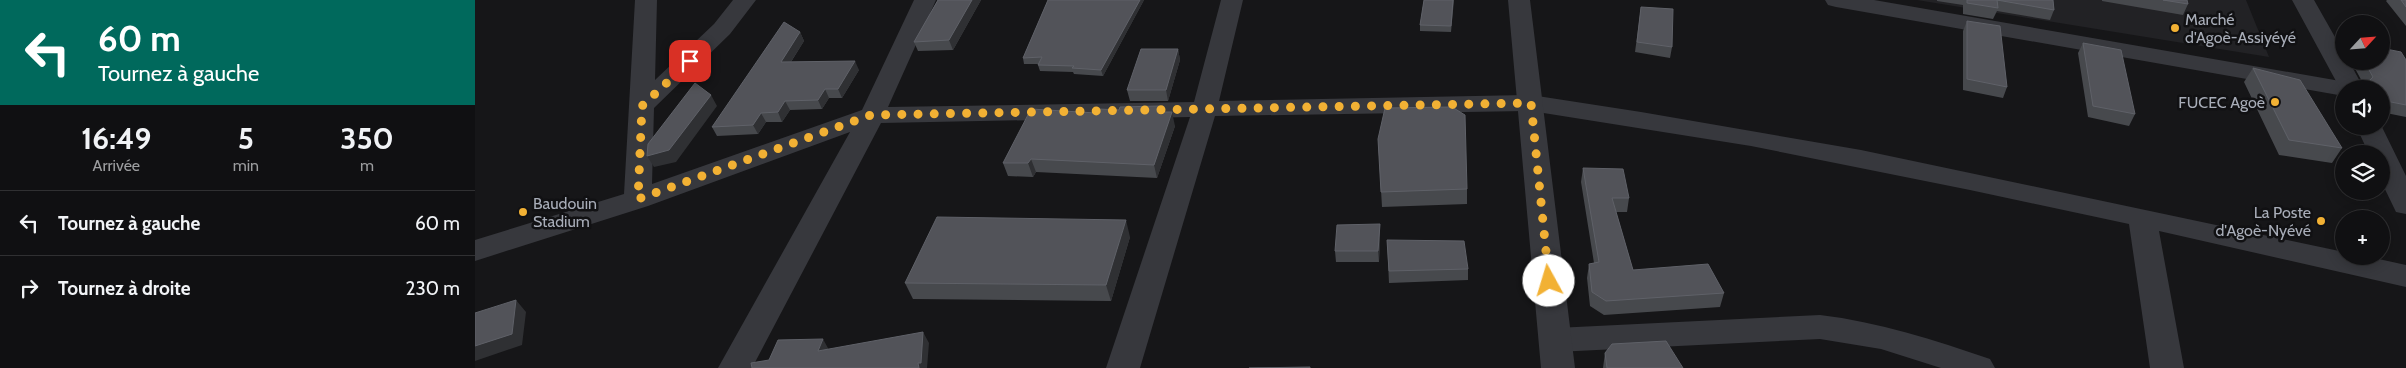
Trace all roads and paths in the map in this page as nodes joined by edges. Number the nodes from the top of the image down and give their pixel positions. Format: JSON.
{"nodes":[{"id":1,"x":646,"y":0,"type":"edge"},
{"id":2,"x":745,"y":0,"type":"edge"},
{"id":3,"x":925,"y":0,"type":"edge"},
{"id":4,"x":1233,"y":0,"type":"edge"},
{"id":5,"x":1519,"y":0,"type":"edge"},
{"id":6,"x":1836,"y":0,"type":"edge"},
{"id":7,"x":2303,"y":0,"type":"edge"},
{"id":8,"x":2347,"y":80,"type":"edge"},
{"id":9,"x":2335,"y":87,"type":"edge"},
{"id":10,"x":1531,"y":103,"type":"junction"},
{"id":11,"x":642,"y":106,"type":"junction"},
{"id":12,"x":1205,"y":109,"type":"junction"},
{"id":13,"x":871,"y":115,"type":"junction"},
{"id":14,"x":2373,"y":135,"type":"edge"},
{"id":15,"x":638,"y":199,"type":"junction"},
{"id":16,"x":2406,"y":205,"type":"edge"},
{"id":17,"x":2142,"y":218,"type":"junction"},
{"id":18,"x":475,"y":251,"type":"edge"},
{"id":19,"x":2406,"y":276,"type":"edge"},
{"id":20,"x":1557,"y":354,"type":"edge"},
{"id":21,"x":735,"y":368,"type":"edge"},
{"id":22,"x":1123,"y":368,"type":"edge"},
{"id":23,"x":1979,"y":368,"type":"edge"},
{"id":24,"x":2167,"y":368,"type":"edge"}],
"edges":[{"from":1,"to":11,"type":"street"},
{"from":2,"to":11,"type":"street"},
{"from":3,"to":13,"type":"street"},
{"from":4,"to":12,"type":"street"},
{"from":5,"to":10,"type":"street"},
{"from":6,"to":9,"type":"street"},
{"from":7,"to":8,"type":"street"},
{"from":10,"to":12,"type":"street"},
{"from":10,"to":17,"type":"street"},
{"from":10,"to":20,"type":"street"},
{"from":11,"to":15,"type":"street"},
{"from":12,"to":13,"type":"street"},
{"from":12,"to":22,"type":"street"},
{"from":13,"to":15,"type":"street"},
{"from":13,"to":21,"type":"street"},
{"from":14,"to":16,"type":"street"},
{"from":15,"to":18,"type":"street"},
{"from":17,"to":19,"type":"street"},
{"from":17,"to":24,"type":"street"},
{"from":20,"to":23,"type":"street"}]}
